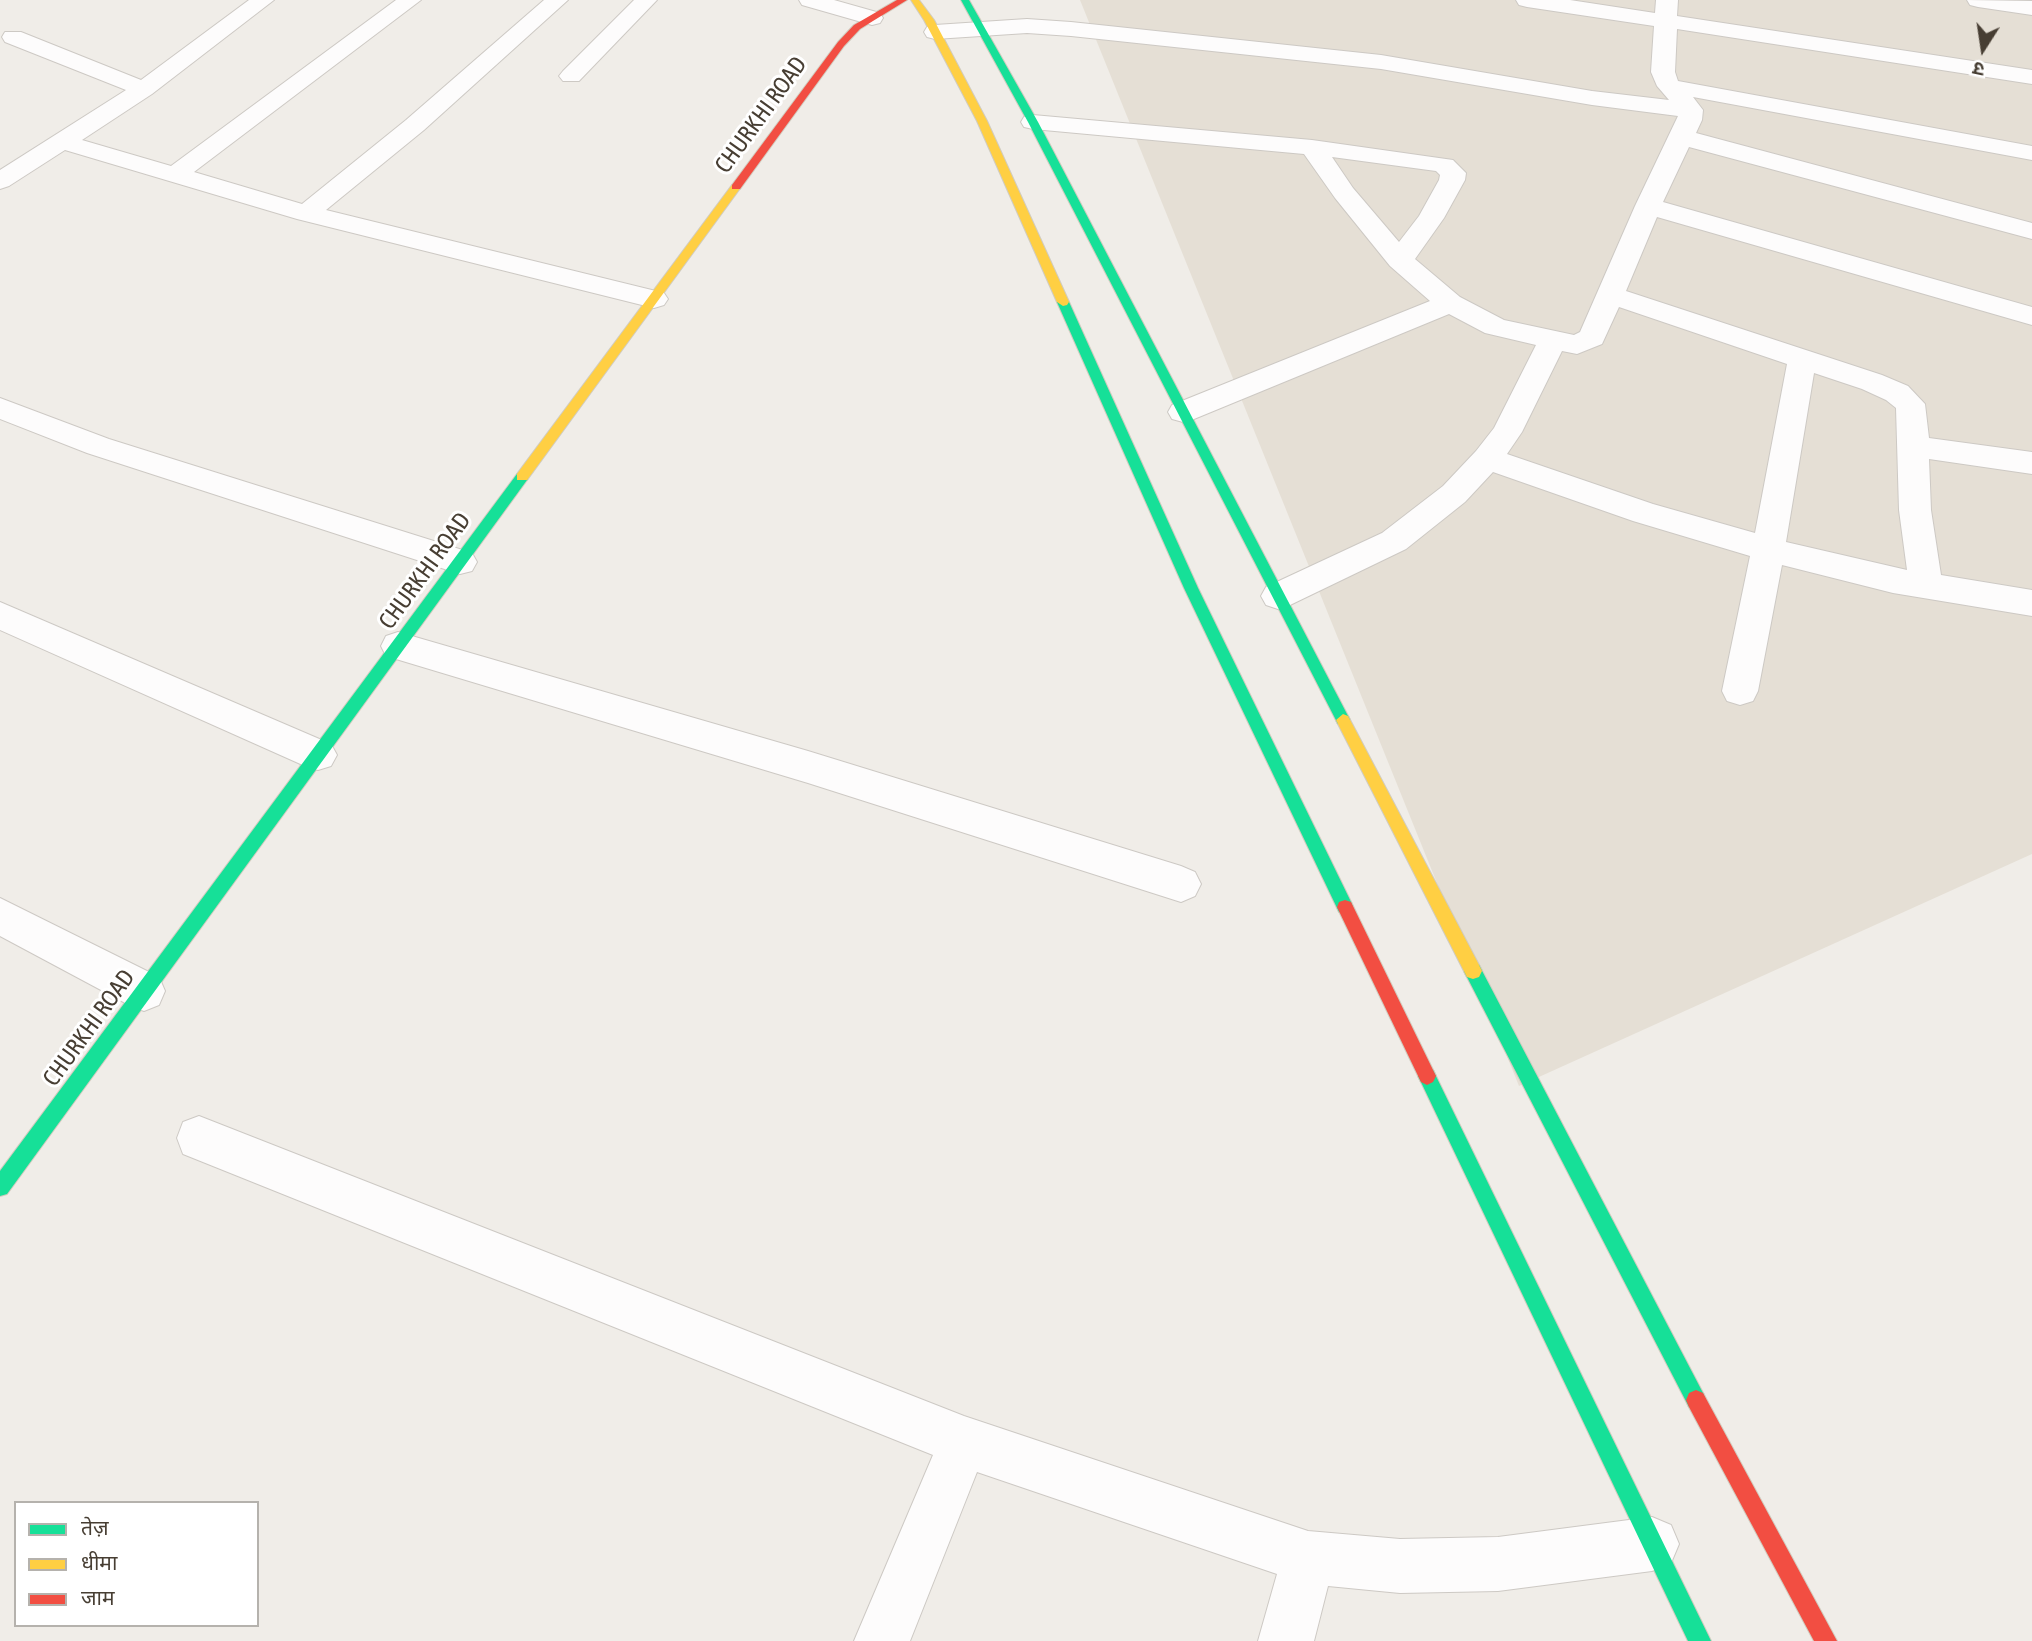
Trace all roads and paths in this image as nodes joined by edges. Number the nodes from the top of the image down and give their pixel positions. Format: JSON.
{"nodes":[{"id":1,"x":263,"y":0,"type":"edge"},
{"id":2,"x":410,"y":0,"type":"edge"},
{"id":3,"x":557,"y":0,"type":"edge"},
{"id":4,"x":646,"y":0,"type":"edge"},
{"id":5,"x":810,"y":0,"type":"edge"},
{"id":6,"x":903,"y":0,"type":"edge"},
{"id":7,"x":915,"y":0,"type":"edge"},
{"id":8,"x":965,"y":0,"type":"edge"},
{"id":9,"x":1527,"y":0,"type":"edge"},
{"id":10,"x":1978,"y":0,"type":"edge"},
{"id":11,"x":2032,"y":8,"type":"edge"},
{"id":12,"x":1665,"y":10,"type":"edge"},
{"id":13,"x":872,"y":18,"type":"junction"},
{"id":14,"x":983,"y":28,"type":"junction"},
{"id":15,"x":936,"y":32,"type":"junction"},
{"id":16,"x":13,"y":37,"type":"dead end"},
{"id":17,"x":571,"y":76,"type":"dead end"},
{"id":18,"x":2032,"y":77,"type":"edge"},
{"id":19,"x":1669,"y":86,"type":"junction"},
{"id":20,"x":144,"y":89,"type":"junction"},
{"id":21,"x":1691,"y":110,"type":"junction"},
{"id":22,"x":1033,"y":122,"type":"junction"},
{"id":23,"x":1682,"y":137,"type":"junction"},
{"id":24,"x":63,"y":142,"type":"junction"},
{"id":25,"x":1312,"y":147,"type":"junction"},
{"id":26,"x":0,"y":150,"type":"edge"},
{"id":27,"x":2032,"y":153,"type":"edge"},
{"id":28,"x":31,"y":162,"type":"junction"},
{"id":29,"x":176,"y":174,"type":"junction"},
{"id":30,"x":0,"y":181,"type":"edge"},
{"id":31,"x":1648,"y":206,"type":"junction"},
{"id":32,"x":306,"y":213,"type":"junction"},
{"id":33,"x":2032,"y":231,"type":"edge"},
{"id":34,"x":1400,"y":260,"type":"junction"},
{"id":35,"x":1610,"y":295,"type":"junction"},
{"id":36,"x":654,"y":299,"type":"junction"},
{"id":37,"x":1450,"y":303,"type":"junction"},
{"id":38,"x":2032,"y":316,"type":"edge"},
{"id":39,"x":1552,"y":341,"type":"junction"},
{"id":40,"x":1802,"y":359,"type":"junction"},
{"id":41,"x":0,"y":408,"type":"edge"},
{"id":42,"x":1183,"y":412,"type":"junction"},
{"id":43,"x":1912,"y":446,"type":"junction"},
{"id":44,"x":1487,"y":459,"type":"junction"},
{"id":45,"x":2032,"y":463,"type":"edge"},
{"id":46,"x":1768,"y":550,"type":"junction"},
{"id":47,"x":460,"y":562,"type":"junction"},
{"id":48,"x":1926,"y":585,"type":"junction"},
{"id":49,"x":1278,"y":596,"type":"junction"},
{"id":50,"x":2032,"y":603,"type":"edge"},
{"id":51,"x":0,"y":615,"type":"edge"},
{"id":52,"x":398,"y":646,"type":"junction"},
{"id":53,"x":1740,"y":691,"type":"dead end"},
{"id":54,"x":318,"y":755,"type":"junction"},
{"id":55,"x":1181,"y":884,"type":"dead end"},
{"id":56,"x":0,"y":916,"type":"edge"},
{"id":57,"x":144,"y":991,"type":"junction"},
{"id":58,"x":199,"y":1138,"type":"dead end"},
{"id":59,"x":0,"y":1187,"type":"edge"},
{"id":60,"x":964,"y":1442,"type":"junction"},
{"id":61,"x":1652,"y":1544,"type":"junction"},
{"id":62,"x":1308,"y":1558,"type":"junction"},
{"id":63,"x":882,"y":1641,"type":"edge"},
{"id":64,"x":1286,"y":1641,"type":"edge"},
{"id":65,"x":1700,"y":1641,"type":"edge"},
{"id":66,"x":1826,"y":1641,"type":"edge"}],
"edges":[{"from":1,"to":20,"type":"street"},
{"from":2,"to":29,"type":"street"},
{"from":3,"to":32,"type":"street"},
{"from":4,"to":17,"type":"street"},
{"from":5,"to":13,"type":"street"},
{"from":6,"to":13,"type":"street","name":"CHURKHI ROAD"},
{"from":7,"to":15,"type":"street"},
{"from":8,"to":14,"type":"street"},
{"from":9,"to":12,"type":"street"},
{"from":10,"to":11,"type":"street"},
{"from":12,"to":18,"type":"street"},
{"from":12,"to":19,"type":"street"},
{"from":13,"to":36,"type":"street","name":"CHURKHI ROAD"},
{"from":14,"to":15,"type":"street"},
{"from":14,"to":21,"type":"street"},
{"from":14,"to":22,"type":"street"},
{"from":15,"to":61,"type":"street"},
{"from":16,"to":20,"type":"street"},
{"from":19,"to":21,"type":"street"},
{"from":19,"to":27,"type":"street"},
{"from":20,"to":24,"type":"street"},
{"from":21,"to":23,"type":"street"},
{"from":22,"to":25,"type":"street"},
{"from":22,"to":42,"type":"street"},
{"from":23,"to":31,"type":"street"},
{"from":23,"to":33,"type":"street"},
{"from":24,"to":28,"type":"street"},
{"from":24,"to":29,"type":"street"},
{"from":25,"to":34,"type":"street"},
{"from":25,"to":34,"type":"street"},
{"from":26,"to":28,"type":"street"},
{"from":28,"to":30,"type":"street"},
{"from":29,"to":32,"type":"street"},
{"from":31,"to":35,"type":"street"},
{"from":31,"to":38,"type":"street"},
{"from":32,"to":36,"type":"street"},
{"from":34,"to":37,"type":"street"},
{"from":35,"to":39,"type":"street"},
{"from":35,"to":40,"type":"street"},
{"from":36,"to":47,"type":"street","name":"CHURKHI ROAD"},
{"from":37,"to":39,"type":"street"},
{"from":37,"to":42,"type":"street"},
{"from":39,"to":44,"type":"street"},
{"from":40,"to":43,"type":"street"},
{"from":40,"to":46,"type":"street"},
{"from":41,"to":47,"type":"street"},
{"from":42,"to":49,"type":"street"},
{"from":43,"to":45,"type":"street"},
{"from":43,"to":48,"type":"street"},
{"from":44,"to":46,"type":"street"},
{"from":44,"to":49,"type":"street"},
{"from":46,"to":48,"type":"street"},
{"from":46,"to":53,"type":"street"},
{"from":47,"to":52,"type":"street","name":"CHURKHI ROAD"},
{"from":48,"to":50,"type":"street"},
{"from":49,"to":66,"type":"street"},
{"from":51,"to":54,"type":"street"},
{"from":52,"to":54,"type":"street","name":"CHURKHI ROAD"},
{"from":52,"to":55,"type":"street"},
{"from":54,"to":57,"type":"street","name":"CHURKHI ROAD"},
{"from":56,"to":57,"type":"street"},
{"from":57,"to":59,"type":"street","name":"CHURKHI ROAD"},
{"from":58,"to":60,"type":"street"},
{"from":60,"to":62,"type":"street"},
{"from":60,"to":63,"type":"street"},
{"from":61,"to":62,"type":"street"},
{"from":61,"to":65,"type":"street"},
{"from":62,"to":64,"type":"street"}]}
